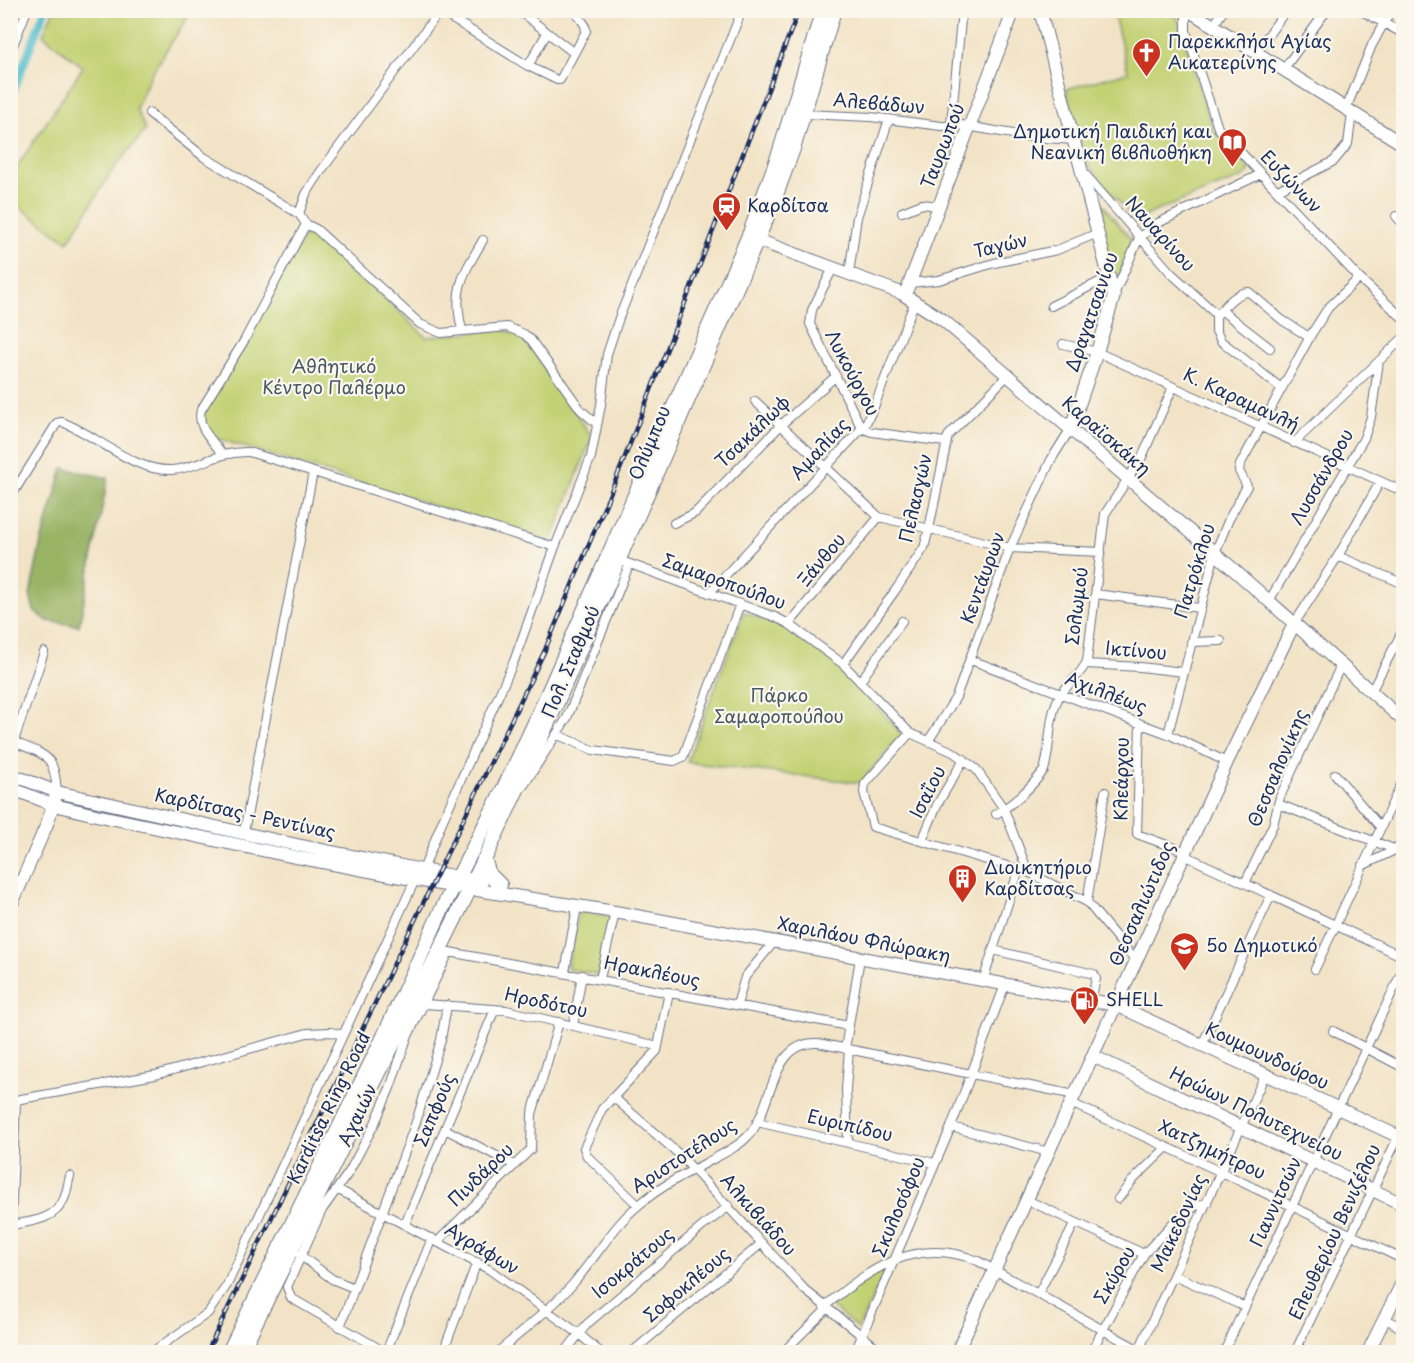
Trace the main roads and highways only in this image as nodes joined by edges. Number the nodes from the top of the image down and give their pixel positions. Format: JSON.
{"nodes":[{"id":1,"x":823,"y":10,"type":"edge"},
{"id":2,"x":836,"y":10,"type":"edge"},
{"id":3,"x":1014,"y":10,"type":"edge"},
{"id":4,"x":1040,"y":10,"type":"edge"},
{"id":5,"x":1187,"y":10,"type":"edge"},
{"id":6,"x":1404,"y":145,"type":"edge"},
{"id":7,"x":753,"y":239,"type":"junction"},
{"id":8,"x":910,"y":298,"type":"junction"},
{"id":9,"x":1071,"y":428,"type":"junction"},
{"id":10,"x":1294,"y":624,"type":"junction"},
{"id":11,"x":1404,"y":721,"type":"edge"},
{"id":12,"x":10,"y":774,"type":"edge"},
{"id":13,"x":10,"y":788,"type":"edge"},
{"id":14,"x":57,"y":792,"type":"junction"},
{"id":15,"x":54,"y":805,"type":"junction"},
{"id":16,"x":296,"y":851,"type":"junction"},
{"id":17,"x":484,"y":859,"type":"junction"},
{"id":18,"x":455,"y":882,"type":"junction"},
{"id":19,"x":471,"y":884,"type":"junction"},
{"id":20,"x":500,"y":885,"type":"junction"},
{"id":21,"x":10,"y":908,"type":"edge"},
{"id":22,"x":610,"y":911,"type":"junction"},
{"id":23,"x":1116,"y":1005,"type":"junction"},
{"id":24,"x":1093,"y":1056,"type":"junction"},
{"id":25,"x":1401,"y":1138,"type":"edge"},
{"id":26,"x":1404,"y":1205,"type":"edge"},
{"id":27,"x":1404,"y":1279,"type":"edge"},
{"id":28,"x":229,"y":1353,"type":"edge"},
{"id":29,"x":241,"y":1353,"type":"edge"},
{"id":30,"x":957,"y":1353,"type":"edge"},
{"id":31,"x":1368,"y":1353,"type":"edge"}],
"edges":[{"from":1,"to":7,"type":"main road","name":"Ολύμπου"},
{"from":2,"to":7,"type":"main road","name":"Ολύμπου"},
{"from":3,"to":8,"type":"main road","name":"Ταυρωπού"},
{"from":4,"to":9,"type":"main road","name":"Δραγατσανίου"},
{"from":5,"to":6,"type":"main road"},
{"from":7,"to":8,"type":"main road","name":"Καραϊσκάκη"},
{"from":7,"to":17,"type":"main road","name":"Ολύμπου"},
{"from":7,"to":18,"type":"main road","name":"Ολύμπου"},
{"from":8,"to":9,"type":"main road","name":"Καραϊσκάκη"},
{"from":9,"to":10,"type":"main road","name":"Καραϊσκάκη"},
{"from":10,"to":11,"type":"main road","name":"Καραϊσκάκη"},
{"from":10,"to":23,"type":"main road","name":"Θεσσαλιώτιδος"},
{"from":12,"to":14,"type":"main road","name":"Καρδίτσας - Ρεντίνας"},
{"from":13,"to":15,"type":"main road","name":"Καρδίτσας - Ρεντίνας"},
{"from":14,"to":15,"type":"main road"},
{"from":14,"to":16,"type":"main road","name":"Καρδίτσας - Ρεντίνας"},
{"from":15,"to":16,"type":"main road","name":"Καρδίτσας - Ρεντίνας"},
{"from":15,"to":21,"type":"main road"},
{"from":16,"to":18,"type":"main road","name":"Καρδίτσας - Ρεντίνας"},
{"from":17,"to":19,"type":"main road","name":"Ολύμπου"},
{"from":17,"to":20,"type":"main road"},
{"from":18,"to":19,"type":"main road","name":"Καρδίτσας - Ρεντίνας"},
{"from":18,"to":28,"type":"main road","name":"Karditsa Ring Road"},
{"from":19,"to":20,"type":"main road","name":"Χαριλάου Φλώρακη"},
{"from":19,"to":22,"type":"main road","name":"Χαριλάου Φλώρακη"},
{"from":19,"to":29,"type":"main road","name":"Karditsa Ring Road"},
{"from":20,"to":22,"type":"main road","name":"Χαριλάου Φλώρακη"},
{"from":22,"to":23,"type":"main road","name":"Χαριλάου Φλώρακη"},
{"from":23,"to":24,"type":"main road","name":"Θεσσαλιώτιδος"},
{"from":23,"to":25,"type":"main road","name":"Κουμουνδούρου"},
{"from":24,"to":26,"type":"main road","name":"Ηρώων Πολυτεχνείου"},
{"from":24,"to":30,"type":"main road","name":"Θεσσαλιώτιδος"},
{"from":27,"to":31,"type":"main road"}]}
